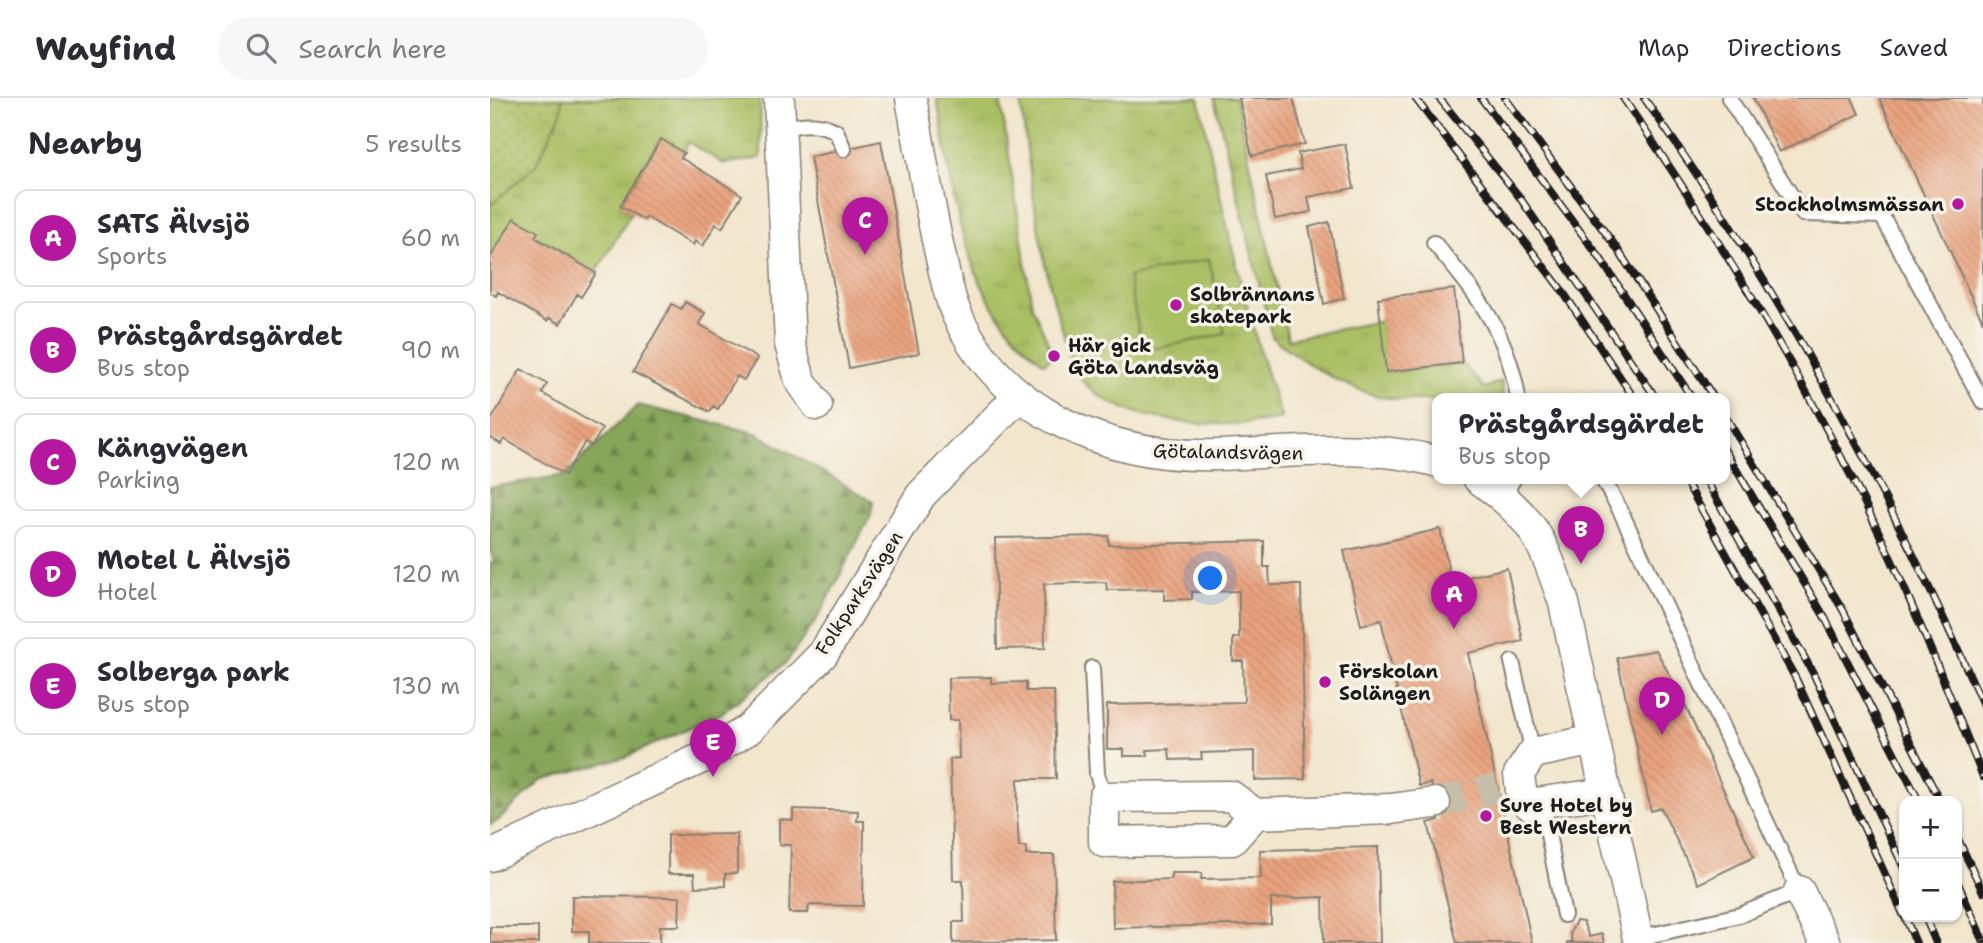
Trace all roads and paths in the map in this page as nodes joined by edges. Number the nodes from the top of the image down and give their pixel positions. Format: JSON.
{"nodes":[{"id":1,"x":779,"y":98,"type":"edge"},
{"id":2,"x":911,"y":98,"type":"edge"},
{"id":3,"x":1728,"y":98,"type":"edge"},
{"id":4,"x":779,"y":129,"type":"junction"},
{"id":5,"x":844,"y":149,"type":"dead end"},
{"id":6,"x":1434,"y":243,"type":"dead end"},
{"id":7,"x":1517,"y":393,"type":"edge"},
{"id":8,"x":1018,"y":397,"type":"junction"},
{"id":9,"x":1983,"y":402,"type":"edge"},
{"id":10,"x":817,"y":405,"type":"dead end"},
{"id":11,"x":1432,"y":461,"type":"edge"},
{"id":12,"x":1508,"y":484,"type":"edge"},
{"id":13,"x":1605,"y":484,"type":"edge"},
{"id":14,"x":1512,"y":662,"type":"dead end"},
{"id":15,"x":1092,"y":668,"type":"dead end"},
{"id":16,"x":1594,"y":740,"type":"junction"},
{"id":17,"x":1533,"y":753,"type":"junction"},
{"id":18,"x":1606,"y":793,"type":"junction"},
{"id":19,"x":1104,"y":797,"type":"junction"},
{"id":20,"x":1435,"y":803,"type":"tunnel mouth"},
{"id":21,"x":1542,"y":804,"type":"junction"},
{"id":22,"x":1255,"y":814,"type":"junction"},
{"id":23,"x":490,"y":856,"type":"edge"},
{"id":24,"x":1799,"y":891,"type":"junction"},
{"id":25,"x":1564,"y":915,"type":"dead end"},
{"id":26,"x":1639,"y":940,"type":"edge"},
{"id":27,"x":1825,"y":943,"type":"edge"}],
"edges":[{"from":1,"to":4,"type":"street"},
{"from":2,"to":8,"type":"street","name":"Götalandsvägen"},
{"from":3,"to":9,"type":"lane"},
{"from":4,"to":5,"type":"lane"},
{"from":4,"to":10,"type":"street"},
{"from":6,"to":7,"type":"lane"},
{"from":8,"to":11,"type":"street","name":"Götalandsvägen"},
{"from":8,"to":23,"type":"street","name":"Folkparksvägen"},
{"from":12,"to":16,"type":"street"},
{"from":13,"to":24,"type":"lane"},
{"from":14,"to":17,"type":"lane"},
{"from":15,"to":19,"type":"lane"},
{"from":16,"to":17,"type":"street"},
{"from":16,"to":18,"type":"street"},
{"from":17,"to":21,"type":"street"},
{"from":18,"to":21,"type":"street"},
{"from":18,"to":26,"type":"street"},
{"from":19,"to":22,"type":"street"},
{"from":19,"to":22,"type":"street"},
{"from":20,"to":22,"type":"street"},
{"from":21,"to":25,"type":"lane"},
{"from":24,"to":26,"type":"lane"},
{"from":24,"to":27,"type":"street"}]}
